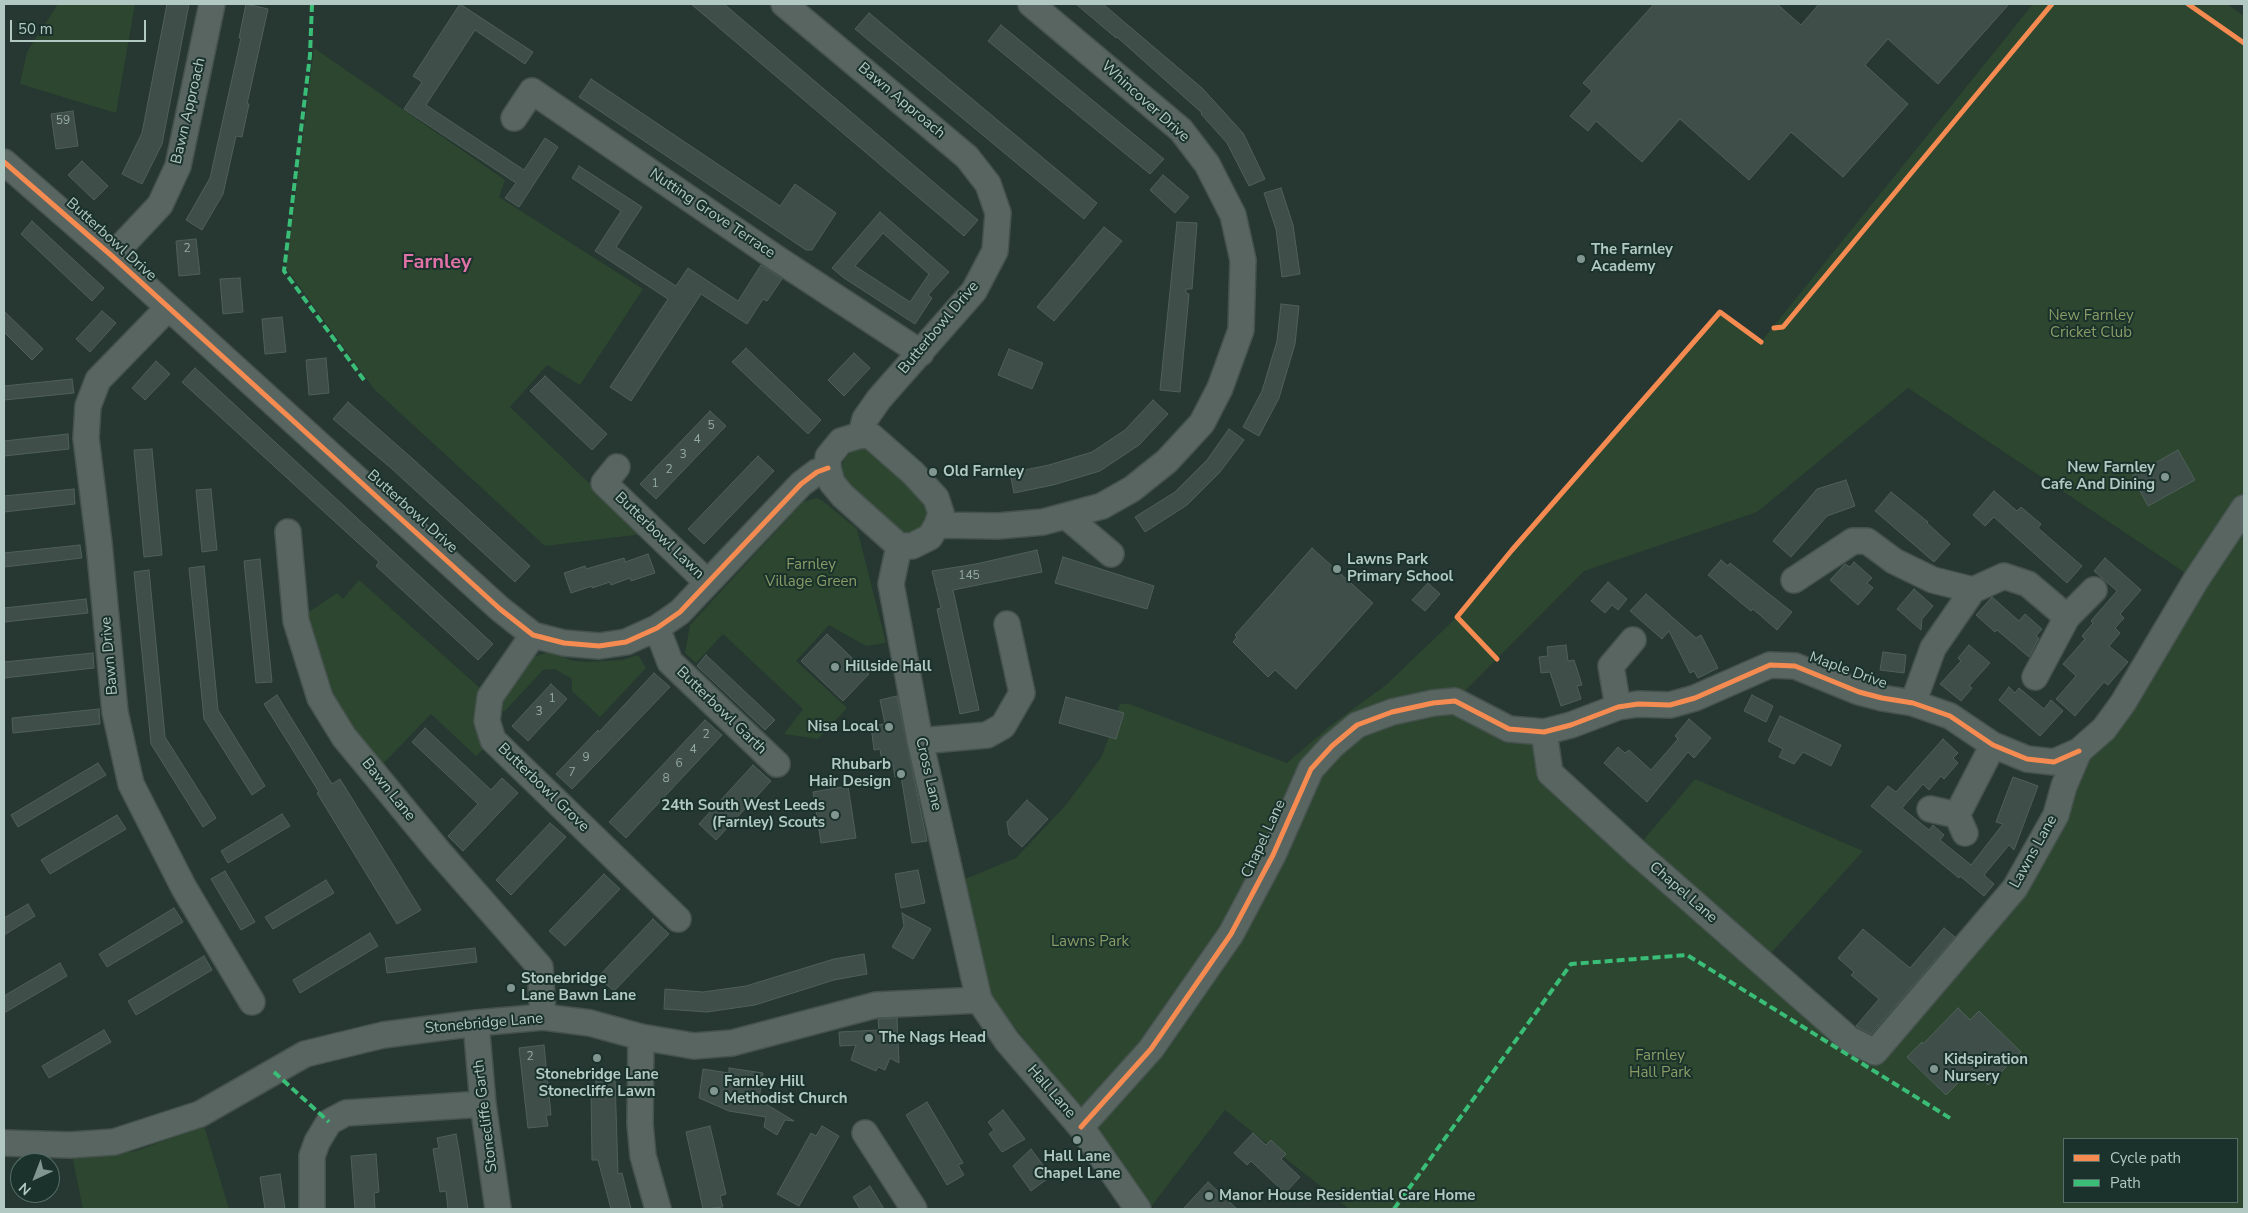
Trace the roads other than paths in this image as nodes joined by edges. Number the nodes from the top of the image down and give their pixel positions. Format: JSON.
{"nodes":[{"id":1,"x":212,"y":4,"type":"edge"},
{"id":2,"x":784,"y":4,"type":"edge"},
{"id":3,"x":1032,"y":4,"type":"edge"},
{"id":4,"x":514,"y":118,"type":"dead end"},
{"id":5,"x":4,"y":162,"type":"edge"},
{"id":6,"x":998,"y":213,"type":"joint"},
{"id":7,"x":112,"y":256,"type":"junction"},
{"id":8,"x":168,"y":308,"type":"junction"},
{"id":9,"x":921,"y":353,"type":"junction"},
{"id":10,"x":861,"y":435,"type":"junction"},
{"id":11,"x":617,"y":467,"type":"dead end"},
{"id":12,"x":828,"y":468,"type":"junction"},
{"id":13,"x":2244,"y":508,"type":"edge"},
{"id":14,"x":1066,"y":516,"type":"junction"},
{"id":15,"x":937,"y":525,"type":"junction"},
{"id":16,"x":288,"y":532,"type":"dead end"},
{"id":17,"x":899,"y":546,"type":"junction"},
{"id":18,"x":1111,"y":554,"type":"dead end"},
{"id":19,"x":1794,"y":580,"type":"dead end"},
{"id":20,"x":708,"y":582,"type":"junction"},
{"id":21,"x":1973,"y":590,"type":"junction"},
{"id":22,"x":2094,"y":590,"type":"dead end"},
{"id":23,"x":2067,"y":616,"type":"junction"},
{"id":24,"x":1007,"y":624,"type":"dead end"},
{"id":25,"x":657,"y":628,"type":"junction"},
{"id":26,"x":533,"y":635,"type":"junction"},
{"id":27,"x":1633,"y":640,"type":"dead end"},
{"id":28,"x":2035,"y":677,"type":"dead end"},
{"id":29,"x":1913,"y":703,"type":"junction"},
{"id":30,"x":1618,"y":707,"type":"junction"},
{"id":31,"x":1544,"y":732,"type":"junction"},
{"id":32,"x":920,"y":741,"type":"junction"},
{"id":33,"x":1993,"y":745,"type":"junction"},
{"id":34,"x":2079,"y":751,"type":"junction"},
{"id":35,"x":777,"y":764,"type":"dead end"},
{"id":36,"x":1930,"y":809,"type":"dead end"},
{"id":37,"x":678,"y":919,"type":"dead end"},
{"id":38,"x":979,"y":1000,"type":"junction"},
{"id":39,"x":252,"y":1002,"type":"dead end"},
{"id":40,"x":543,"y":1017,"type":"junction"},
{"id":41,"x":476,"y":1023,"type":"junction"},
{"id":42,"x":641,"y":1038,"type":"junction"},
{"id":43,"x":1875,"y":1052,"type":"joint"},
{"id":44,"x":483,"y":1104,"type":"junction"},
{"id":45,"x":1081,"y":1126,"type":"junction"},
{"id":46,"x":865,"y":1133,"type":"dead end"},
{"id":47,"x":4,"y":1143,"type":"edge"},
{"id":48,"x":312,"y":1209,"type":"edge"},
{"id":49,"x":498,"y":1209,"type":"edge"},
{"id":50,"x":658,"y":1209,"type":"edge"},
{"id":51,"x":914,"y":1209,"type":"edge"},
{"id":52,"x":1138,"y":1209,"type":"edge"}],
"edges":[{"from":1,"to":7,"type":"street","name":"Bawn Approach"},
{"from":2,"to":6,"type":"street","name":"Bawn Approach"},
{"from":3,"to":14,"type":"street","name":"Whincover Drive"},
{"from":4,"to":9,"type":"street","name":"Nutting Grove Terrace"},
{"from":5,"to":7,"type":"street","name":"Butterbowl Drive"},
{"from":6,"to":9,"type":"street","name":"Butterbowl Drive"},
{"from":7,"to":8,"type":"street","name":"Butterbowl Drive"},
{"from":8,"to":26,"type":"street","name":"Butterbowl Drive"},
{"from":8,"to":39,"type":"street","name":"Bawn Drive"},
{"from":9,"to":10,"type":"street","name":"Butterbowl Drive"},
{"from":10,"to":12,"type":"street"},
{"from":10,"to":15,"type":"street"},
{"from":11,"to":20,"type":"street","name":"Butterbowl Lawn"},
{"from":12,"to":17,"type":"street"},
{"from":12,"to":20,"type":"street","name":"Butterbowl Drive"},
{"from":13,"to":34,"type":"street","name":"Lawns Lane"},
{"from":14,"to":15,"type":"street","name":"Whincover Drive"},
{"from":14,"to":18,"type":"street"},
{"from":15,"to":17,"type":"street"},
{"from":16,"to":40,"type":"street","name":"Bawn Lane"},
{"from":17,"to":32,"type":"street","name":"Cross Lane"},
{"from":19,"to":21,"type":"street"},
{"from":20,"to":25,"type":"street","name":"Butterbowl Drive"},
{"from":21,"to":23,"type":"street"},
{"from":21,"to":29,"type":"street"},
{"from":22,"to":23,"type":"street"},
{"from":23,"to":28,"type":"street"},
{"from":24,"to":32,"type":"street"},
{"from":25,"to":26,"type":"street","name":"Butterbowl Drive"},
{"from":25,"to":35,"type":"street","name":"Butterbowl Garth"},
{"from":26,"to":37,"type":"street","name":"Butterbowl Grove"},
{"from":27,"to":30,"type":"street"},
{"from":29,"to":30,"type":"street","name":"Maple Drive"},
{"from":29,"to":33,"type":"street","name":"Maple Drive"},
{"from":30,"to":31,"type":"street","name":"Maple Drive"},
{"from":31,"to":43,"type":"street","name":"Chapel Lane"},
{"from":31,"to":45,"type":"street","name":"Chapel Lane"},
{"from":32,"to":38,"type":"street","name":"Cross Lane"},
{"from":33,"to":34,"type":"street","name":"Maple Drive"},
{"from":33,"to":36,"type":"street"},
{"from":34,"to":43,"type":"street","name":"Lawns Lane"},
{"from":38,"to":42,"type":"street","name":"Stonebridge Lane"},
{"from":38,"to":45,"type":"street","name":"Hall Lane"},
{"from":40,"to":41,"type":"street","name":"Stonebridge Lane"},
{"from":40,"to":42,"type":"street","name":"Stonebridge Lane"},
{"from":41,"to":44,"type":"street","name":"Stonecliffe Garth"},
{"from":41,"to":47,"type":"street","name":"Stonebridge Lane"},
{"from":42,"to":50,"type":"street"},
{"from":44,"to":48,"type":"street"},
{"from":44,"to":49,"type":"street","name":"Stonecliffe Garth"},
{"from":45,"to":52,"type":"street","name":"Hall Lane"},
{"from":46,"to":51,"type":"street"}]}
